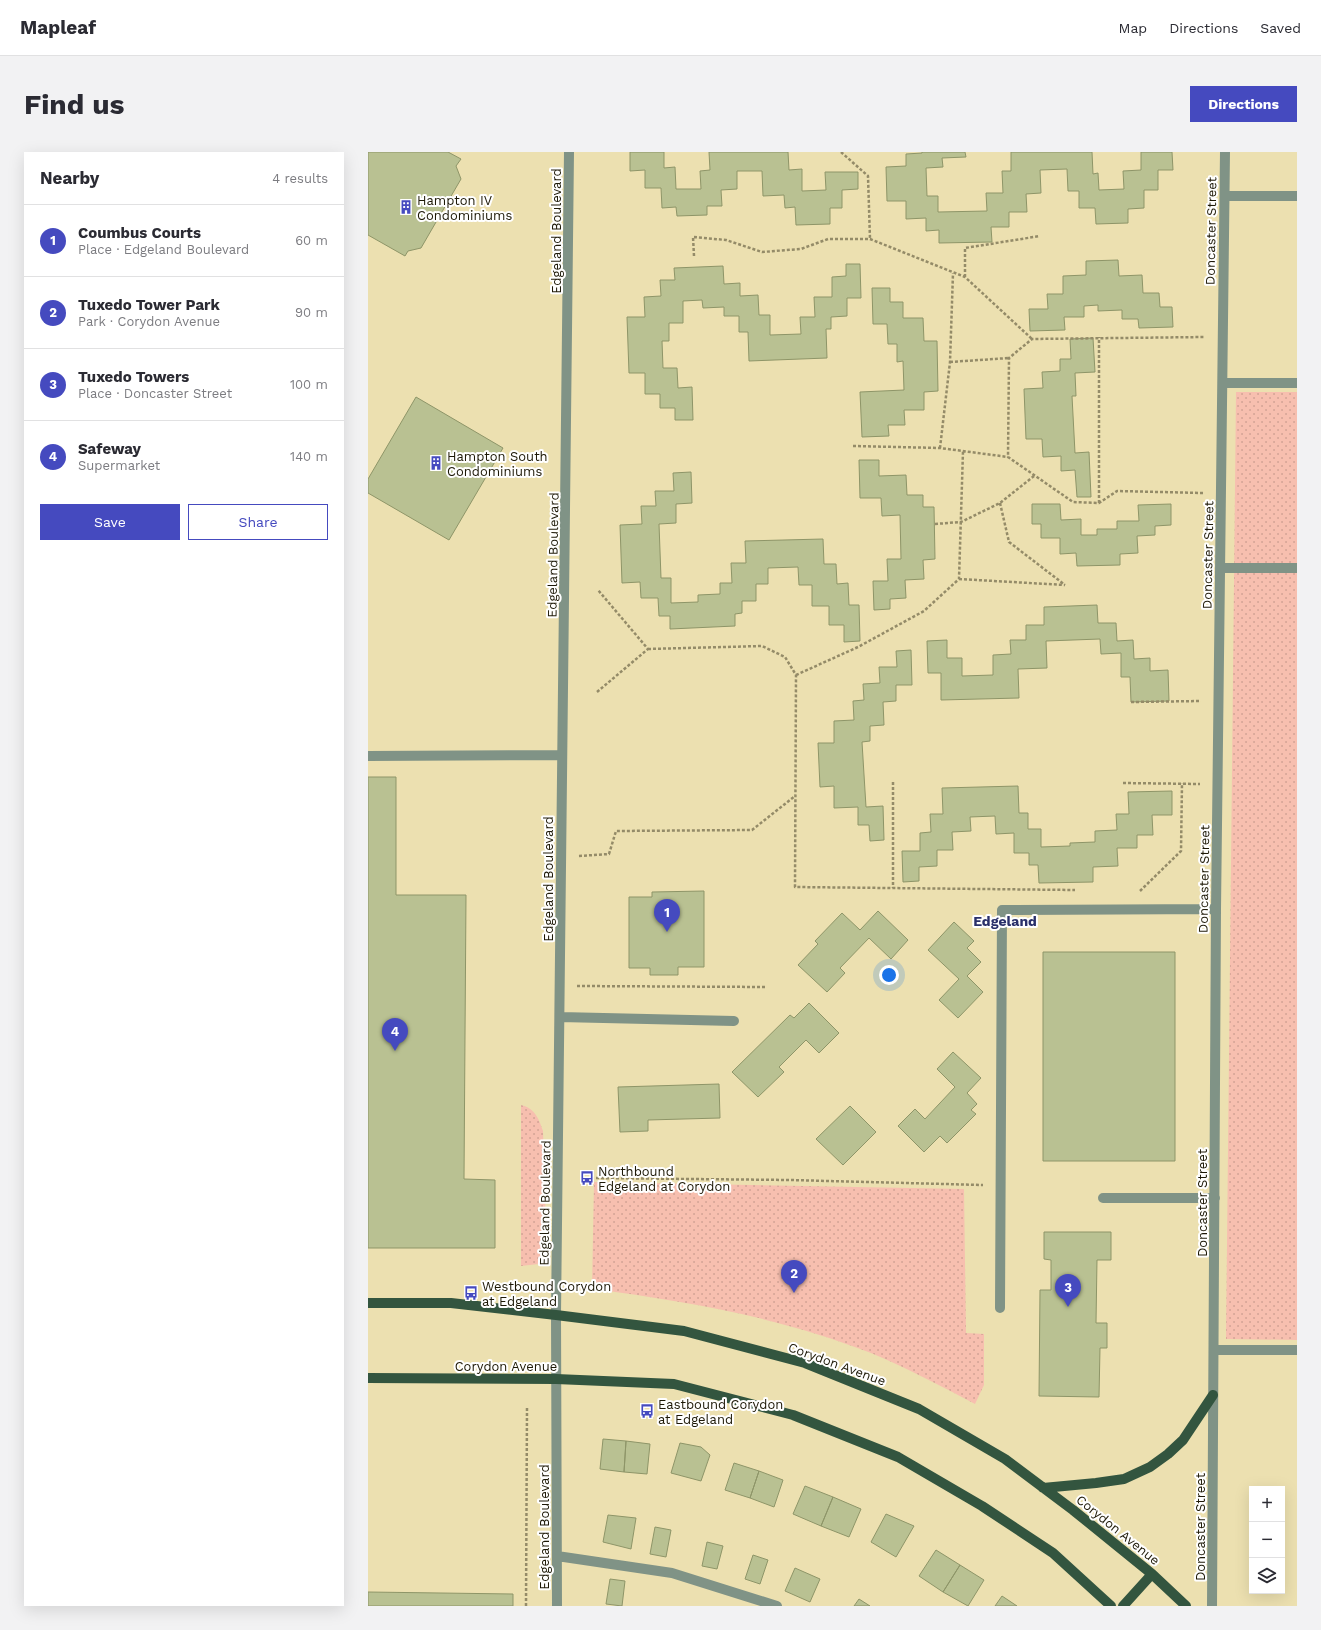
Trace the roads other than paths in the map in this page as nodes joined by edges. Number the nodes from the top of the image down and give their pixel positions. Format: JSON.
{"nodes":[{"id":1,"x":569,"y":152,"type":"edge"},
{"id":2,"x":1225,"y":152,"type":"edge"},
{"id":3,"x":1225,"y":196,"type":"junction"},
{"id":4,"x":1297,"y":196,"type":"edge"},
{"id":5,"x":1223,"y":383,"type":"junction"},
{"id":6,"x":1297,"y":383,"type":"edge"},
{"id":7,"x":1220,"y":568,"type":"junction"},
{"id":8,"x":1297,"y":568,"type":"edge"},
{"id":9,"x":562,"y":755,"type":"junction"},
{"id":10,"x":368,"y":756,"type":"edge"},
{"id":11,"x":1216,"y":909,"type":"junction"},
{"id":12,"x":560,"y":1018,"type":"junction"},
{"id":13,"x":734,"y":1021,"type":"dead end"},
{"id":14,"x":1103,"y":1198,"type":"dead end"},
{"id":15,"x":1215,"y":1198,"type":"junction"},
{"id":16,"x":368,"y":1303,"type":"edge"},
{"id":17,"x":1000,"y":1308,"type":"dead end"},
{"id":18,"x":556,"y":1315,"type":"junction"},
{"id":19,"x":1214,"y":1350,"type":"junction"},
{"id":20,"x":1297,"y":1350,"type":"edge"},
{"id":21,"x":368,"y":1378,"type":"edge"},
{"id":22,"x":556,"y":1379,"type":"junction"},
{"id":23,"x":1213,"y":1394,"type":"junction"},
{"id":24,"x":1043,"y":1488,"type":"junction"},
{"id":25,"x":557,"y":1556,"type":"junction"},
{"id":26,"x":1152,"y":1574,"type":"junction"},
{"id":27,"x":557,"y":1606,"type":"edge"},
{"id":28,"x":777,"y":1606,"type":"edge"},
{"id":29,"x":1111,"y":1606,"type":"edge"},
{"id":30,"x":1123,"y":1606,"type":"edge"},
{"id":31,"x":1186,"y":1606,"type":"edge"},
{"id":32,"x":1212,"y":1606,"type":"edge"}],
"edges":[{"from":1,"to":9,"type":"street","name":"Edgeland Boulevard"},
{"from":2,"to":3,"type":"street","name":"Doncaster Street"},
{"from":3,"to":4,"type":"street"},
{"from":3,"to":5,"type":"street","name":"Doncaster Street"},
{"from":5,"to":6,"type":"street"},
{"from":5,"to":7,"type":"street","name":"Doncaster Street"},
{"from":7,"to":8,"type":"street"},
{"from":7,"to":11,"type":"street","name":"Doncaster Street"},
{"from":9,"to":10,"type":"street"},
{"from":9,"to":12,"type":"street","name":"Edgeland Boulevard"},
{"from":11,"to":15,"type":"street","name":"Doncaster Street"},
{"from":11,"to":17,"type":"street"},
{"from":12,"to":13,"type":"street"},
{"from":12,"to":18,"type":"street","name":"Edgeland Boulevard"},
{"from":14,"to":15,"type":"street"},
{"from":15,"to":19,"type":"street","name":"Doncaster Street"},
{"from":16,"to":18,"type":"main road","name":"Corydon Avenue"},
{"from":18,"to":22,"type":"street","name":"Edgeland Boulevard"},
{"from":18,"to":24,"type":"main road","name":"Corydon Avenue"},
{"from":19,"to":20,"type":"street"},
{"from":19,"to":23,"type":"street","name":"Doncaster Street"},
{"from":21,"to":22,"type":"main road","name":"Corydon Avenue"},
{"from":22,"to":25,"type":"street","name":"Edgeland Boulevard"},
{"from":22,"to":29,"type":"main road","name":"Corydon Avenue"},
{"from":23,"to":24,"type":"main road"},
{"from":23,"to":32,"type":"street","name":"Doncaster Street"},
{"from":24,"to":26,"type":"main road","name":"Corydon Avenue"},
{"from":25,"to":27,"type":"street","name":"Edgeland Boulevard"},
{"from":25,"to":28,"type":"street"},
{"from":26,"to":30,"type":"main road"},
{"from":26,"to":31,"type":"main road","name":"Corydon Avenue"}]}
